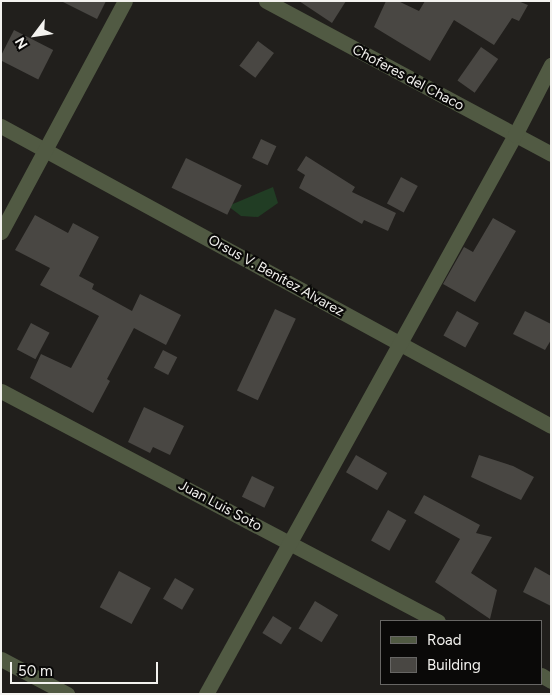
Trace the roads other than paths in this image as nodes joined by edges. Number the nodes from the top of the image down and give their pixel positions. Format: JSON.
{"nodes":[{"id":1,"x":125,"y":1,"type":"edge"},
{"id":2,"x":266,"y":1,"type":"edge"},
{"id":3,"x":551,"y":65,"type":"edge"},
{"id":4,"x":1,"y":126,"type":"edge"},
{"id":5,"x":515,"y":135,"type":"junction"},
{"id":6,"x":45,"y":150,"type":"junction"},
{"id":7,"x":551,"y":154,"type":"edge"},
{"id":8,"x":1,"y":232,"type":"edge"},
{"id":9,"x":398,"y":342,"type":"junction"},
{"id":10,"x":1,"y":391,"type":"edge"},
{"id":11,"x":551,"y":426,"type":"edge"},
{"id":12,"x":288,"y":542,"type":"junction"},
{"id":13,"x":436,"y":620,"type":"edge"},
{"id":14,"x":1,"y":659,"type":"edge"},
{"id":15,"x":66,"y":694,"type":"edge"},
{"id":16,"x":206,"y":694,"type":"edge"}],
"edges":[{"from":1,"to":6,"type":"street"},
{"from":2,"to":5,"type":"street","name":"Choferes del Chaco"},
{"from":3,"to":5,"type":"street"},
{"from":4,"to":6,"type":"street","name":"Orsus V. Benítez Alvarez"},
{"from":5,"to":7,"type":"street","name":"Choferes del Chaco"},
{"from":5,"to":9,"type":"street"},
{"from":6,"to":8,"type":"street"},
{"from":6,"to":9,"type":"street","name":"Orsus V. Benítez Alvarez"},
{"from":9,"to":11,"type":"street","name":"Orsus V. Benítez Alvarez"},
{"from":9,"to":12,"type":"street"},
{"from":10,"to":12,"type":"street","name":"Juan Luis Soto"},
{"from":12,"to":13,"type":"street","name":"Juan Luis Soto"},
{"from":12,"to":16,"type":"street"},
{"from":14,"to":15,"type":"street"}]}
